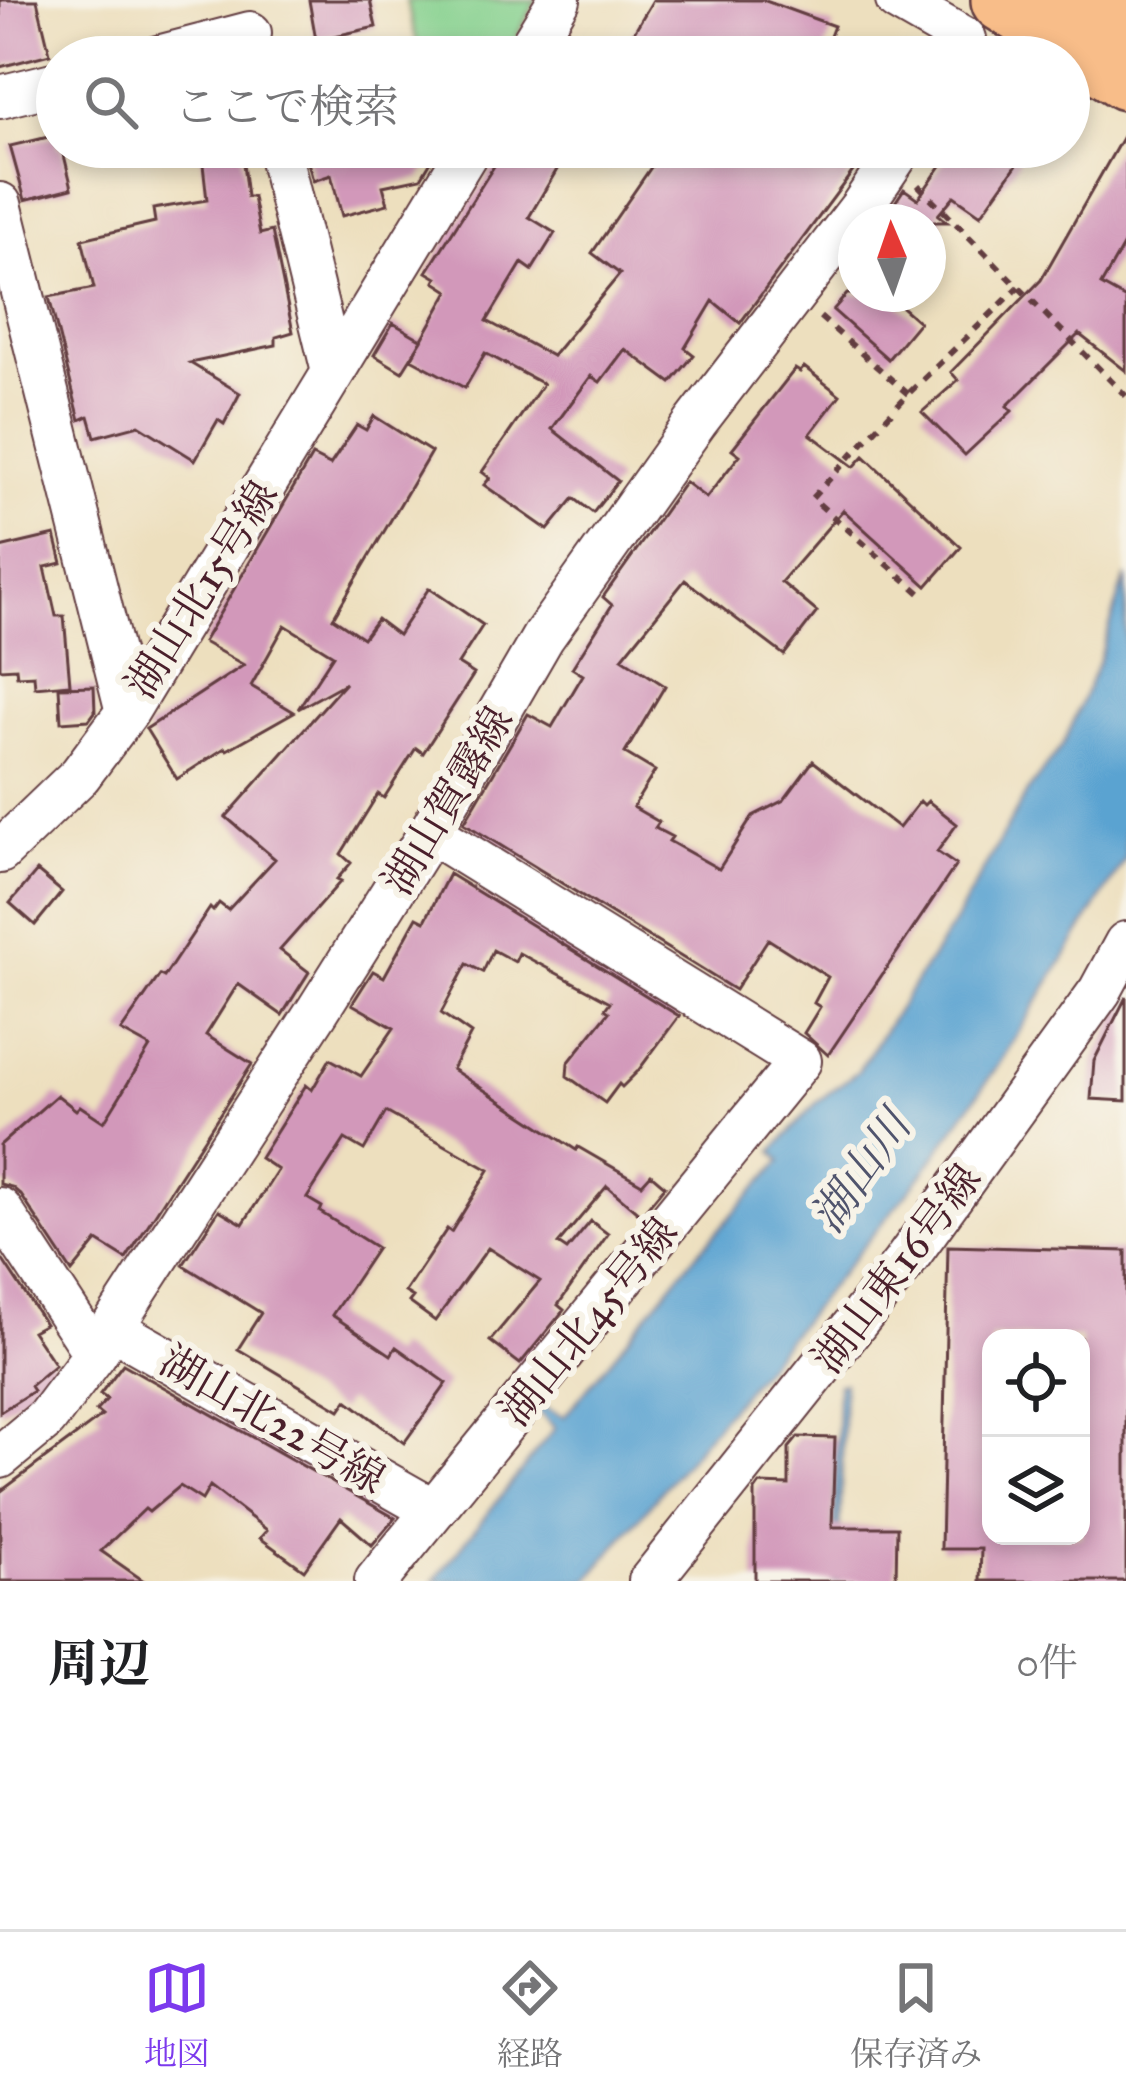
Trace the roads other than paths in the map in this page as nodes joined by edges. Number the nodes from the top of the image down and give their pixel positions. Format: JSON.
{"nodes":[{"id":1,"x":559,"y":0,"type":"edge"},
{"id":2,"x":897,"y":0,"type":"edge"},
{"id":3,"x":982,"y":0,"type":"edge"},
{"id":4,"x":1092,"y":0,"type":"edge"},
{"id":5,"x":1126,"y":22,"type":"edge"},
{"id":6,"x":974,"y":32,"type":"edge"},
{"id":7,"x":537,"y":36,"type":"edge"},
{"id":8,"x":1090,"y":67,"type":"edge"},
{"id":9,"x":1126,"y":78,"type":"edge"},
{"id":10,"x":36,"y":89,"type":"edge"},
{"id":11,"x":0,"y":98,"type":"edge"},
{"id":12,"x":283,"y":168,"type":"edge"},
{"id":13,"x":457,"y":168,"type":"edge"},
{"id":14,"x":888,"y":168,"type":"edge"},
{"id":15,"x":0,"y":204,"type":"edge"},
{"id":16,"x":333,"y":372,"type":"junction"},
{"id":17,"x":127,"y":712,"type":"junction"},
{"id":18,"x":430,"y":832,"type":"junction"},
{"id":19,"x":0,"y":852,"type":"edge"},
{"id":20,"x":1126,"y":943,"type":"edge"},
{"id":21,"x":0,"y":1209,"type":"edge"},
{"id":22,"x":104,"y":1341,"type":"junction"},
{"id":23,"x":0,"y":1457,"type":"edge"},
{"id":24,"x":433,"y":1510,"type":"junction"},
{"id":25,"x":376,"y":1581,"type":"edge"},
{"id":26,"x":650,"y":1581,"type":"edge"}],
"edges":[{"from":1,"to":7,"type":"street"},
{"from":2,"to":6,"type":"street"},
{"from":3,"to":6,"type":"street"},
{"from":4,"to":5,"type":"highway"},
{"from":8,"to":9,"type":"highway"},
{"from":10,"to":11,"type":"street"},
{"from":12,"to":16,"type":"street"},
{"from":13,"to":16,"type":"street","name":"湖山北15号線"},
{"from":14,"to":18,"type":"street","name":"湖山賀露線"},
{"from":15,"to":17,"type":"street","name":"湖山北15号線"},
{"from":16,"to":17,"type":"street","name":"湖山北15号線"},
{"from":17,"to":19,"type":"street"},
{"from":18,"to":22,"type":"street","name":"湖山賀露線"},
{"from":18,"to":24,"type":"street","name":"湖山北45号線"},
{"from":20,"to":26,"type":"street","name":"湖山東16号線"},
{"from":21,"to":22,"type":"street"},
{"from":22,"to":23,"type":"street","name":"湖山賀露線"},
{"from":22,"to":24,"type":"street","name":"湖山北22号線"},
{"from":24,"to":25,"type":"street","name":"湖山北45号線"}]}
